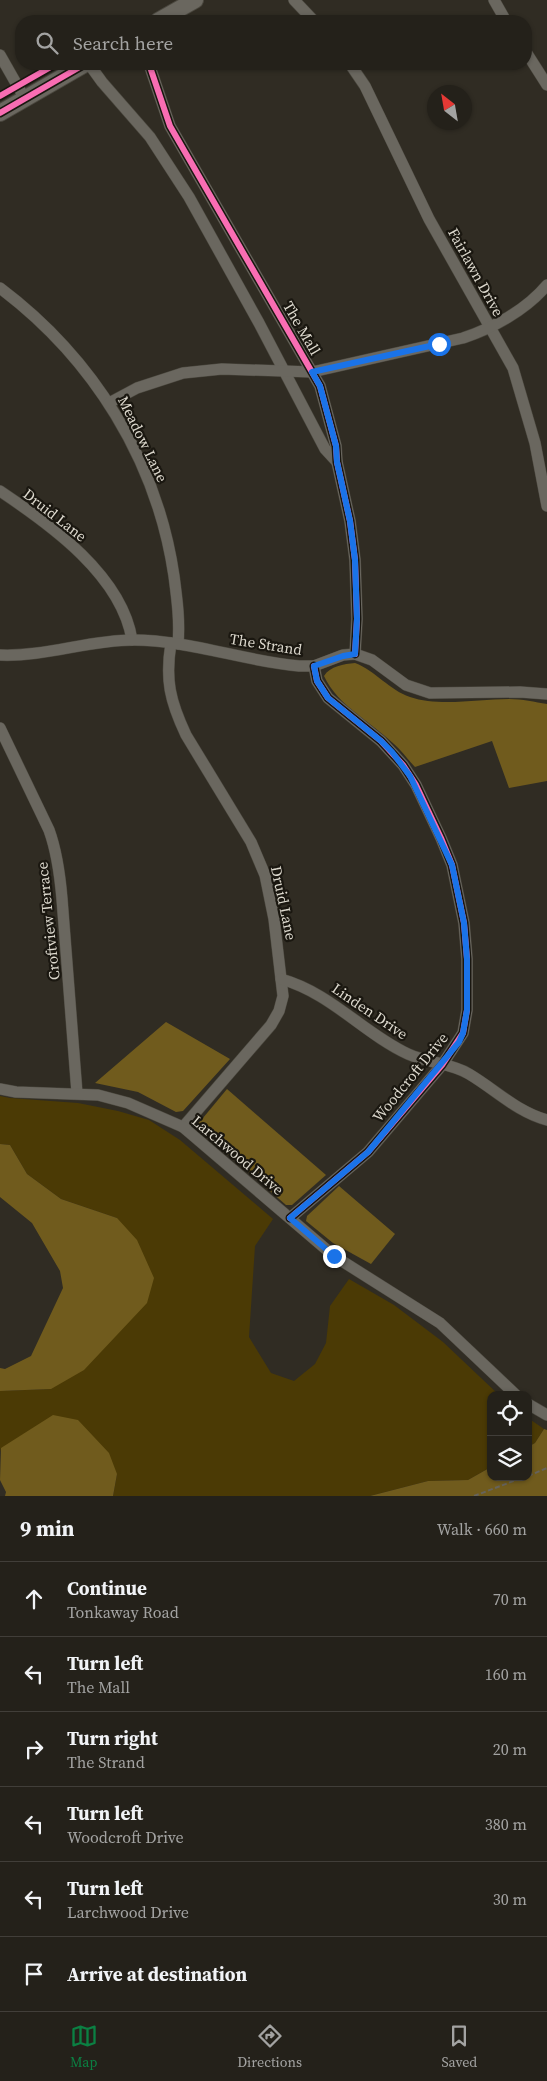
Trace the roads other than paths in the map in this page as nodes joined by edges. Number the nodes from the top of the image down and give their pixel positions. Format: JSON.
{"nodes":[{"id":1,"x":195,"y":0,"type":"edge"},
{"id":2,"x":294,"y":0,"type":"edge"},
{"id":3,"x":494,"y":0,"type":"edge"},
{"id":4,"x":169,"y":15,"type":"edge"},
{"id":5,"x":308,"y":15,"type":"edge"},
{"id":6,"x":503,"y":15,"type":"edge"},
{"id":7,"x":0,"y":55,"type":"edge"},
{"id":8,"x":532,"y":61,"type":"edge"},
{"id":9,"x":74,"y":70,"type":"edge"},
{"id":10,"x":94,"y":70,"type":"edge"},
{"id":11,"x":151,"y":70,"type":"edge"},
{"id":12,"x":354,"y":70,"type":"edge"},
{"id":13,"x":547,"y":85,"type":"edge"},
{"id":14,"x":25,"y":98,"type":"junction"},
{"id":15,"x":0,"y":113,"type":"edge"},
{"id":16,"x":547,"y":285,"type":"edge"},
{"id":17,"x":0,"y":288,"type":"edge"},
{"id":18,"x":490,"y":327,"type":"junction"},
{"id":19,"x":285,"y":372,"type":"junction"},
{"id":20,"x":312,"y":372,"type":"junction"},
{"id":21,"x":109,"y":403,"type":"junction"},
{"id":22,"x":337,"y":462,"type":"junction"},
{"id":23,"x":0,"y":491,"type":"edge"},
{"id":24,"x":547,"y":506,"type":"edge"},
{"id":25,"x":132,"y":640,"type":"junction"},
{"id":26,"x":175,"y":644,"type":"junction"},
{"id":27,"x":355,"y":654,"type":"junction"},
{"id":28,"x":0,"y":655,"type":"edge"},
{"id":29,"x":314,"y":666,"type":"junction"},
{"id":30,"x":547,"y":694,"type":"edge"},
{"id":31,"x":0,"y":728,"type":"edge"},
{"id":32,"x":281,"y":979,"type":"junction"},
{"id":33,"x":442,"y":1065,"type":"junction"},
{"id":34,"x":0,"y":1089,"type":"edge"},
{"id":35,"x":77,"y":1093,"type":"junction"},
{"id":36,"x":547,"y":1120,"type":"edge"},
{"id":37,"x":183,"y":1127,"type":"junction"},
{"id":38,"x":290,"y":1218,"type":"junction"},
{"id":39,"x":512,"y":1391,"type":"edge"},
{"id":40,"x":532,"y":1406,"type":"edge"},
{"id":41,"x":547,"y":1415,"type":"edge"}],
"edges":[{"from":1,"to":4,"type":"main road"},
{"from":2,"to":5,"type":"street"},
{"from":3,"to":6,"type":"street"},
{"from":7,"to":14,"type":"street"},
{"from":8,"to":13,"type":"street"},
{"from":9,"to":14,"type":"main road"},
{"from":10,"to":19,"type":"street","name":"The Mall"},
{"from":11,"to":20,"type":"street","name":"The Mall"},
{"from":12,"to":18,"type":"street","name":"Fairlawn Drive"},
{"from":14,"to":15,"type":"main road"},
{"from":16,"to":18,"type":"street"},
{"from":17,"to":21,"type":"street","name":"Meadow Lane"},
{"from":18,"to":20,"type":"street"},
{"from":18,"to":24,"type":"street","name":"Fairlawn Drive"},
{"from":19,"to":20,"type":"street"},
{"from":19,"to":21,"type":"street"},
{"from":19,"to":22,"type":"street","name":"The Mall"},
{"from":20,"to":22,"type":"street","name":"The Mall"},
{"from":21,"to":26,"type":"street","name":"Meadow Lane"},
{"from":22,"to":27,"type":"street","name":"The Mall"},
{"from":23,"to":25,"type":"street","name":"Druid Lane"},
{"from":25,"to":26,"type":"street","name":"The Strand"},
{"from":25,"to":28,"type":"street","name":"The Strand"},
{"from":26,"to":29,"type":"street","name":"The Strand"},
{"from":26,"to":32,"type":"street","name":"Druid Lane"},
{"from":27,"to":29,"type":"street","name":"The Strand"},
{"from":27,"to":30,"type":"street"},
{"from":29,"to":33,"type":"street","name":"Woodcroft Drive"},
{"from":31,"to":35,"type":"street","name":"Croftview Terrace"},
{"from":32,"to":33,"type":"street","name":"Linden Drive"},
{"from":32,"to":37,"type":"street","name":"Druid Lane"},
{"from":33,"to":36,"type":"street","name":"Linden Drive"},
{"from":33,"to":38,"type":"street","name":"Woodcroft Drive"},
{"from":34,"to":35,"type":"street","name":"Larchwood Drive"},
{"from":35,"to":37,"type":"street","name":"Larchwood Drive"},
{"from":37,"to":38,"type":"street","name":"Larchwood Drive"},
{"from":38,"to":39,"type":"street","name":"Larchwood Drive"},
{"from":40,"to":41,"type":"street"}]}
